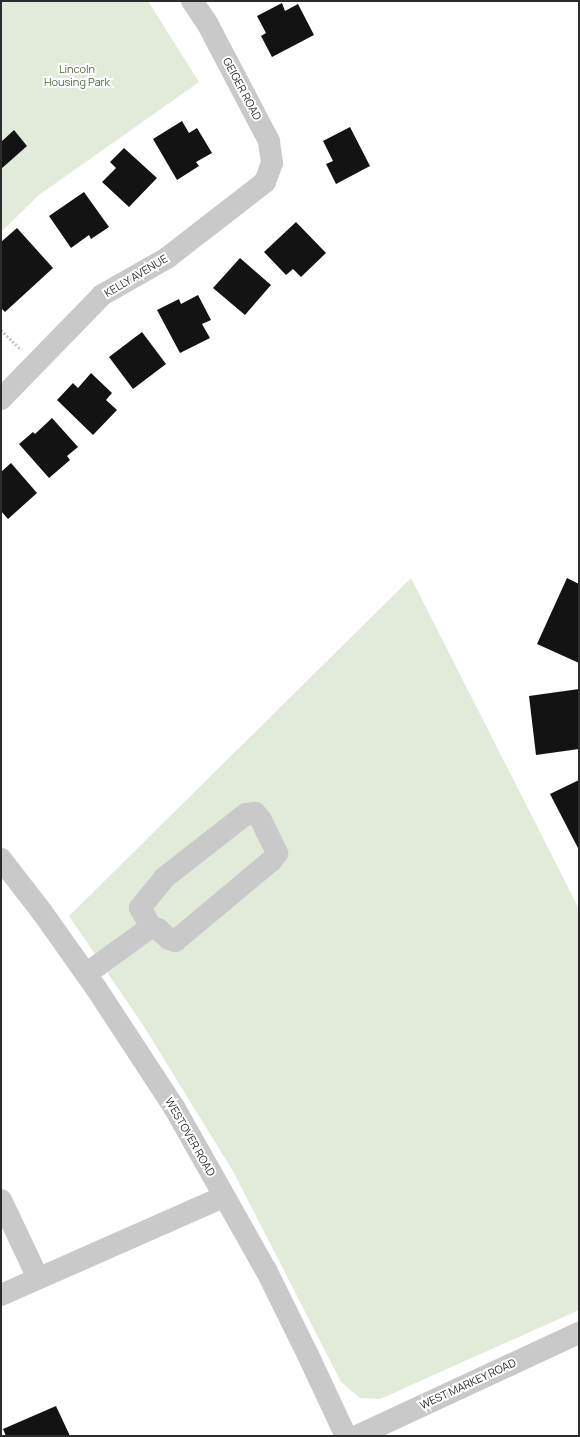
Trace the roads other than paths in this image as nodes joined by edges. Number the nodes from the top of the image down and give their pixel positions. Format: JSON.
{"nodes":[{"id":1,"x":192,"y":1,"type":"edge"},
{"id":2,"x":265,"y":182,"type":"joint"},
{"id":3,"x":1,"y":399,"type":"edge"},
{"id":4,"x":1,"y":859,"type":"edge"},
{"id":5,"x":151,"y":927,"type":"junction"},
{"id":6,"x":86,"y":974,"type":"junction"},
{"id":7,"x":224,"y":1197,"type":"junction"},
{"id":8,"x":1,"y":1200,"type":"edge"},
{"id":9,"x":38,"y":1278,"type":"junction"},
{"id":10,"x":1,"y":1295,"type":"edge"},
{"id":11,"x":579,"y":1333,"type":"edge"},
{"id":12,"x":346,"y":1436,"type":"edge"},
{"id":13,"x":357,"y":1436,"type":"edge"}],
"edges":[{"from":1,"to":2,"type":"street","name":"GEIGER ROAD"},
{"from":2,"to":3,"type":"street","name":"KELLY AVENUE"},
{"from":4,"to":6,"type":"street","name":"WESTOVER ROAD"},
{"from":5,"to":5,"type":"street"},
{"from":5,"to":6,"type":"street"},
{"from":6,"to":7,"type":"street","name":"WESTOVER ROAD"},
{"from":7,"to":9,"type":"street"},
{"from":7,"to":12,"type":"street","name":"WESTOVER ROAD"},
{"from":8,"to":9,"type":"street"},
{"from":9,"to":10,"type":"street"},
{"from":11,"to":13,"type":"street","name":"WEST MARKEY ROAD"}]}
